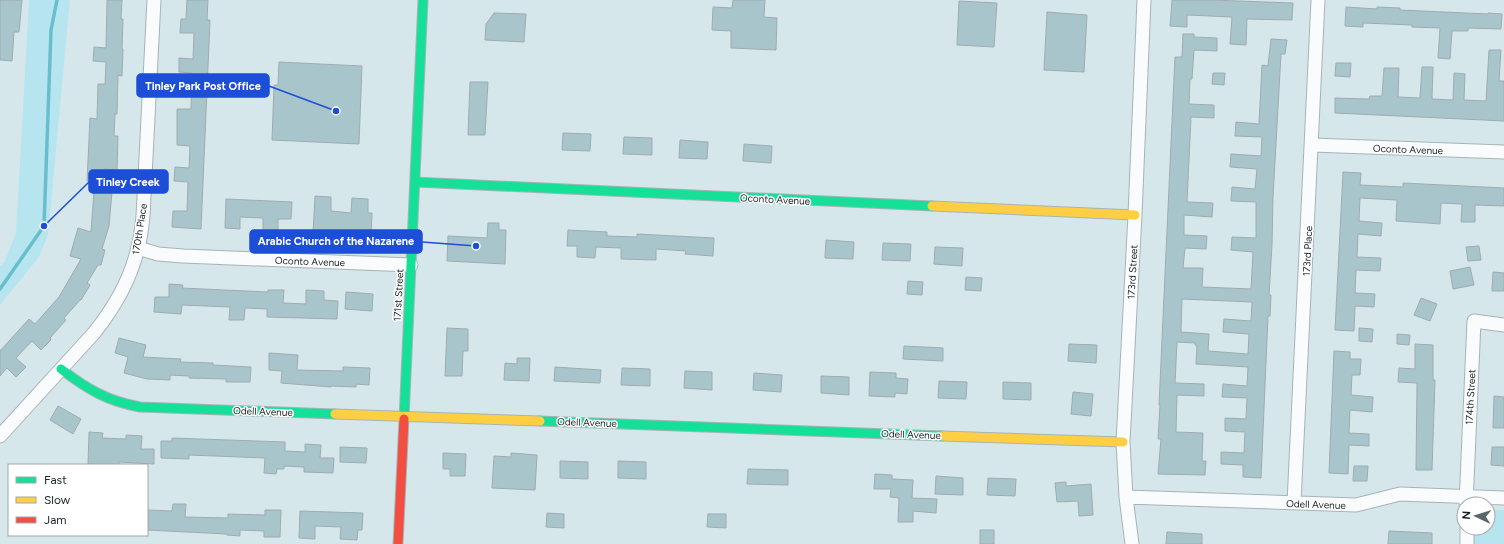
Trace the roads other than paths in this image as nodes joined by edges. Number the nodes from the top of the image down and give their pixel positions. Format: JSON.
{"nodes":[{"id":1,"x":154,"y":0,"type":"edge"},
{"id":2,"x":423,"y":0,"type":"edge"},
{"id":3,"x":1144,"y":0,"type":"edge"},
{"id":4,"x":1318,"y":0,"type":"edge"},
{"id":5,"x":1312,"y":145,"type":"junction"},
{"id":6,"x":1504,"y":152,"type":"edge"},
{"id":7,"x":415,"y":182,"type":"junction"},
{"id":8,"x":1135,"y":215,"type":"junction"},
{"id":9,"x":138,"y":248,"type":"junction"},
{"id":10,"x":411,"y":265,"type":"junction"},
{"id":11,"x":1504,"y":325,"type":"edge"},
{"id":12,"x":61,"y":369,"type":"junction"},
{"id":13,"x":404,"y":416,"type":"junction"},
{"id":14,"x":0,"y":436,"type":"edge"},
{"id":15,"x":1123,"y":442,"type":"junction"},
{"id":16,"x":1466,"y":496,"type":"edge"},
{"id":17,"x":1126,"y":497,"type":"junction"},
{"id":18,"x":1456,"y":499,"type":"edge"},
{"id":19,"x":1294,"y":503,"type":"junction"},
{"id":20,"x":398,"y":544,"type":"edge"},
{"id":21,"x":1132,"y":544,"type":"edge"}],
"edges":[{"from":1,"to":9,"type":"street","name":"170th Place"},
{"from":2,"to":7,"type":"street","name":"171st Street"},
{"from":3,"to":8,"type":"street","name":"173rd Street"},
{"from":4,"to":5,"type":"street","name":"173rd Place"},
{"from":5,"to":6,"type":"street","name":"Oconto Avenue"},
{"from":5,"to":19,"type":"street","name":"173rd Place"},
{"from":7,"to":8,"type":"street","name":"Oconto Avenue"},
{"from":7,"to":10,"type":"street","name":"171st Street"},
{"from":8,"to":15,"type":"street","name":"173rd Street"},
{"from":9,"to":10,"type":"street","name":"Oconto Avenue"},
{"from":9,"to":12,"type":"street","name":"170th Place"},
{"from":10,"to":13,"type":"street","name":"171st Street"},
{"from":11,"to":16,"type":"street","name":"174th Street"},
{"from":12,"to":13,"type":"street","name":"Odell Avenue"},
{"from":12,"to":14,"type":"street","name":"170th Place"},
{"from":13,"to":15,"type":"street","name":"Odell Avenue"},
{"from":13,"to":20,"type":"street","name":"171st Street"},
{"from":15,"to":17,"type":"street","name":"173rd Street"},
{"from":17,"to":19,"type":"street","name":"Odell Avenue"},
{"from":17,"to":21,"type":"street","name":"173rd Street"},
{"from":18,"to":19,"type":"street","name":"Odell Avenue"}]}
